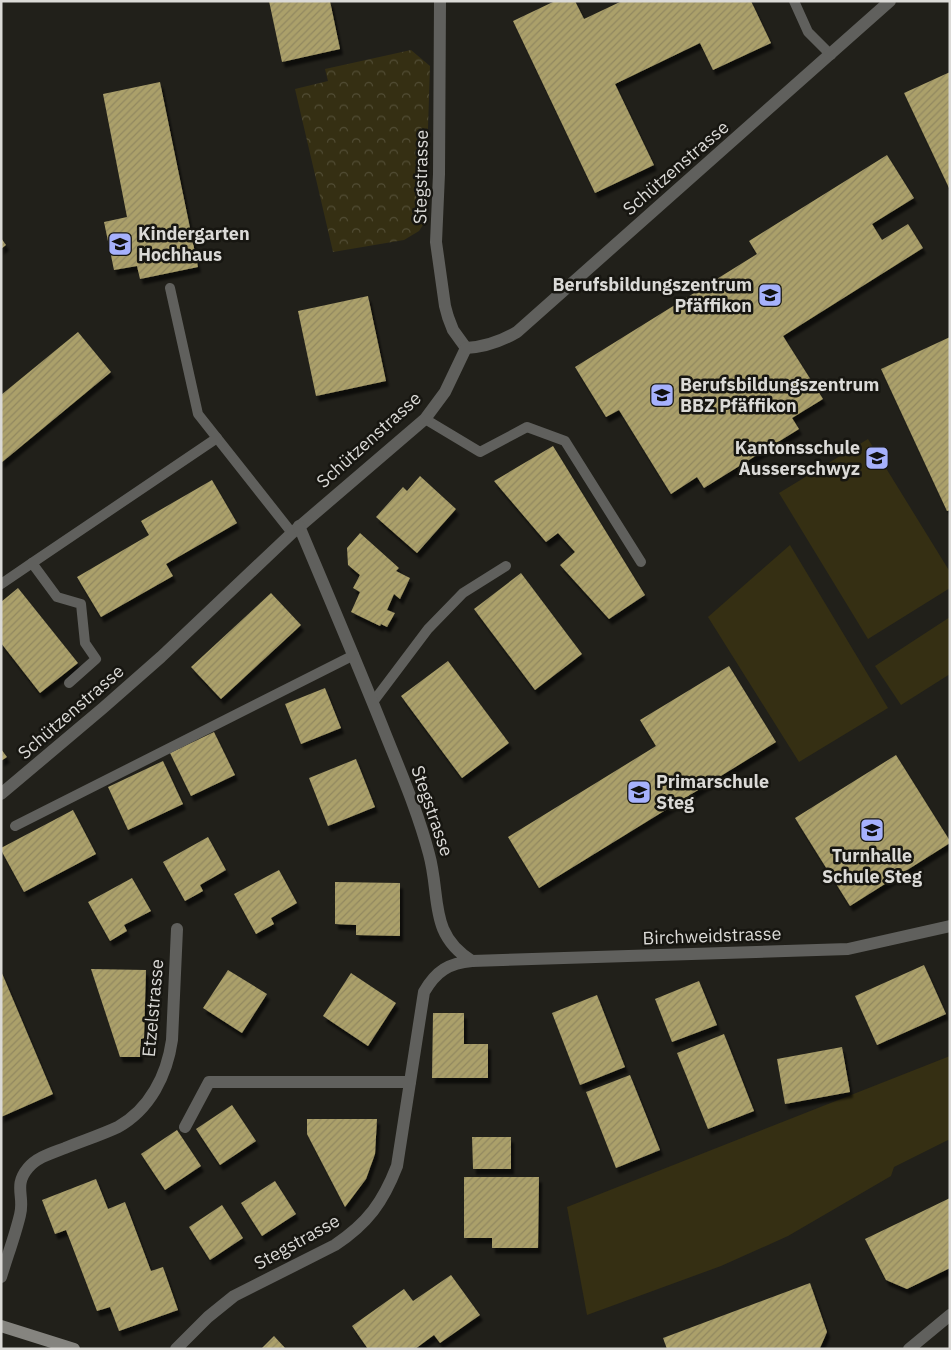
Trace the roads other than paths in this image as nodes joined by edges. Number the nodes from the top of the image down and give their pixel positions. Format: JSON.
{"nodes":[{"id":1,"x":440,"y":1,"type":"edge"},
{"id":2,"x":794,"y":1,"type":"edge"},
{"id":3,"x":890,"y":1,"type":"edge"},
{"id":4,"x":831,"y":55,"type":"junction"},
{"id":5,"x":170,"y":288,"type":"dead end"},
{"id":6,"x":466,"y":348,"type":"junction"},
{"id":7,"x":425,"y":419,"type":"junction"},
{"id":8,"x":217,"y":438,"type":"junction"},
{"id":9,"x":295,"y":530,"type":"junction"},
{"id":10,"x":641,"y":562,"type":"dead end"},
{"id":11,"x":32,"y":563,"type":"junction"},
{"id":12,"x":506,"y":566,"type":"dead end"},
{"id":13,"x":1,"y":584,"type":"edge"},
{"id":14,"x":354,"y":655,"type":"junction"},
{"id":15,"x":68,"y":683,"type":"dead end"},
{"id":16,"x":373,"y":702,"type":"junction"},
{"id":17,"x":1,"y":794,"type":"edge"},
{"id":18,"x":15,"y":826,"type":"dead end"},
{"id":19,"x":950,"y":926,"type":"edge"},
{"id":20,"x":177,"y":929,"type":"dead end"},
{"id":21,"x":472,"y":961,"type":"junction"},
{"id":22,"x":410,"y":1082,"type":"junction"},
{"id":23,"x":185,"y":1127,"type":"dead end"},
{"id":24,"x":1,"y":1277,"type":"edge"},
{"id":25,"x":950,"y":1315,"type":"edge"},
{"id":26,"x":1,"y":1326,"type":"edge"},
{"id":27,"x":74,"y":1349,"type":"edge"},
{"id":28,"x":176,"y":1349,"type":"edge"},
{"id":29,"x":909,"y":1349,"type":"edge"}],
"edges":[{"from":1,"to":6,"type":"street","name":"Stegstrasse"},
{"from":2,"to":4,"type":"lane"},
{"from":3,"to":4,"type":"street","name":"Schützenstrasse"},
{"from":4,"to":6,"type":"street","name":"Schützenstrasse"},
{"from":5,"to":8,"type":"lane"},
{"from":6,"to":7,"type":"street","name":"Schützenstrasse"},
{"from":7,"to":9,"type":"street","name":"Schützenstrasse"},
{"from":7,"to":10,"type":"lane"},
{"from":8,"to":9,"type":"lane"},
{"from":8,"to":11,"type":"lane"},
{"from":9,"to":14,"type":"street","name":"Stegstrasse"},
{"from":9,"to":17,"type":"street","name":"Schützenstrasse"},
{"from":11,"to":13,"type":"lane"},
{"from":11,"to":15,"type":"lane"},
{"from":12,"to":16,"type":"lane"},
{"from":14,"to":16,"type":"street","name":"Stegstrasse"},
{"from":14,"to":18,"type":"lane"},
{"from":16,"to":21,"type":"street","name":"Stegstrasse"},
{"from":19,"to":21,"type":"street","name":"Birchweidstrasse"},
{"from":20,"to":24,"type":"street","name":"Etzelstrasse"},
{"from":21,"to":22,"type":"street","name":"Stegstrasse"},
{"from":22,"to":23,"type":"street"},
{"from":22,"to":28,"type":"street","name":"Stegstrasse"},
{"from":25,"to":29,"type":"street"},
{"from":26,"to":27,"type":"street"}]}
